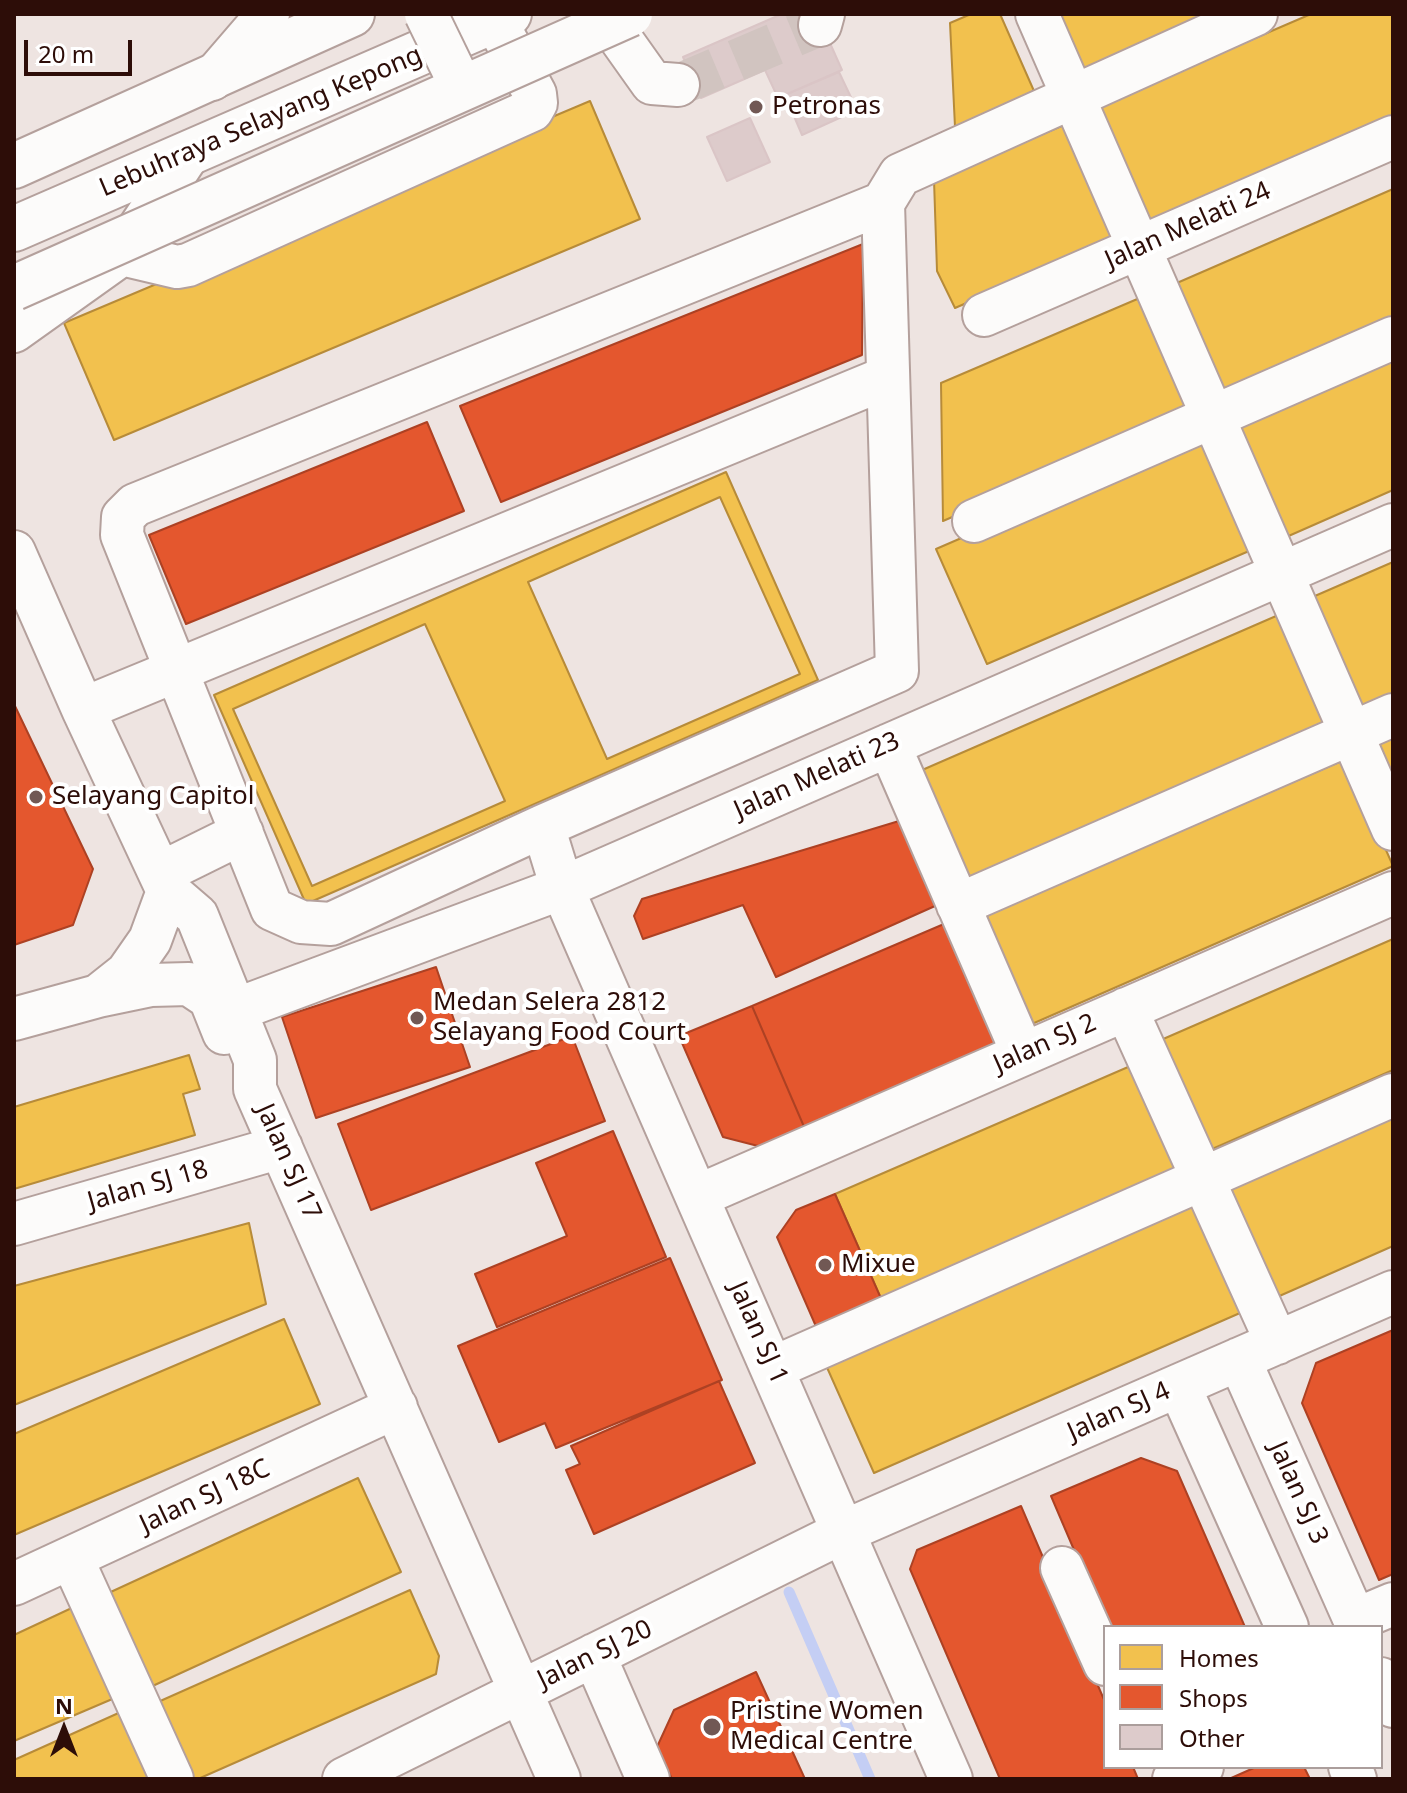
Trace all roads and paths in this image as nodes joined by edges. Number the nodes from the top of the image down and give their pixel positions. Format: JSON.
{"nodes":[{"id":1,"x":268,"y":14,"type":"edge"},
{"id":2,"x":352,"y":14,"type":"edge"},
{"id":3,"x":426,"y":14,"type":"edge"},
{"id":4,"x":603,"y":14,"type":"edge"},
{"id":5,"x":630,"y":14,"type":"edge"},
{"id":6,"x":1037,"y":14,"type":"edge"},
{"id":7,"x":1256,"y":14,"type":"edge"},
{"id":8,"x":502,"y":17,"type":"edge"},
{"id":9,"x":212,"y":79,"type":"junction"},
{"id":10,"x":678,"y":85,"type":"tunnel mouth"},
{"id":11,"x":462,"y":88,"type":"junction"},
{"id":12,"x":1072,"y":95,"type":"junction"},
{"id":13,"x":1393,"y":137,"type":"edge"},
{"id":14,"x":189,"y":153,"type":"junction"},
{"id":15,"x":14,"y":166,"type":"edge"},
{"id":16,"x":883,"y":203,"type":"junction"},
{"id":17,"x":14,"y":229,"type":"edge"},
{"id":18,"x":1139,"y":248,"type":"junction"},
{"id":19,"x":122,"y":254,"type":"junction"},
{"id":20,"x":14,"y":288,"type":"edge"},
{"id":21,"x":984,"y":315,"type":"dead end"},
{"id":22,"x":14,"y":331,"type":"edge"},
{"id":23,"x":1393,"y":338,"type":"edge"},
{"id":24,"x":888,"y":377,"type":"junction"},
{"id":25,"x":1213,"y":417,"type":"junction"},
{"id":26,"x":974,"y":521,"type":"dead end"},
{"id":27,"x":1393,"y":525,"type":"edge"},
{"id":28,"x":14,"y":552,"type":"edge"},
{"id":29,"x":1281,"y":574,"type":"junction"},
{"id":30,"x":177,"y":670,"type":"junction"},
{"id":31,"x":83,"y":709,"type":"junction"},
{"id":32,"x":1393,"y":715,"type":"edge"},
{"id":33,"x":1351,"y":734,"type":"junction"},
{"id":34,"x":889,"y":745,"type":"junction"},
{"id":35,"x":543,"y":826,"type":"junction"},
{"id":36,"x":1393,"y":829,"type":"edge"},
{"id":37,"x":242,"y":833,"type":"junction"},
{"id":38,"x":164,"y":882,"type":"junction"},
{"id":39,"x":562,"y":888,"type":"junction"},
{"id":40,"x":1393,"y":893,"type":"edge"},
{"id":41,"x":958,"y":905,"type":"junction"},
{"id":42,"x":98,"y":996,"type":"junction"},
{"id":43,"x":1126,"y":1009,"type":"junction"},
{"id":44,"x":235,"y":1010,"type":"junction"},
{"id":45,"x":14,"y":1019,"type":"edge"},
{"id":46,"x":1023,"y":1054,"type":"junction"},
{"id":47,"x":255,"y":1089,"type":"junction"},
{"id":48,"x":1393,"y":1095,"type":"edge"},
{"id":49,"x":281,"y":1147,"type":"junction"},
{"id":50,"x":1203,"y":1178,"type":"junction"},
{"id":51,"x":698,"y":1196,"type":"junction"},
{"id":52,"x":14,"y":1224,"type":"edge"},
{"id":53,"x":1393,"y":1292,"type":"edge"},
{"id":54,"x":1277,"y":1343,"type":"junction"},
{"id":55,"x":1239,"y":1359,"type":"junction"},
{"id":56,"x":773,"y":1368,"type":"junction"},
{"id":57,"x":1179,"y":1386,"type":"junction"},
{"id":58,"x":396,"y":1407,"type":"junction"},
{"id":59,"x":845,"y":1531,"type":"junction"},
{"id":60,"x":72,"y":1559,"type":"junction"},
{"id":61,"x":1062,"y":1568,"type":"dead end"},
{"id":62,"x":14,"y":1584,"type":"edge"},
{"id":63,"x":1393,"y":1604,"type":"edge"},
{"id":64,"x":1356,"y":1623,"type":"edge"},
{"id":65,"x":1286,"y":1625,"type":"edge"},
{"id":66,"x":594,"y":1655,"type":"junction"},
{"id":67,"x":1103,"y":1660,"type":"edge"},
{"id":68,"x":1383,"y":1684,"type":"edge"},
{"id":69,"x":521,"y":1692,"type":"junction"},
{"id":70,"x":1393,"y":1706,"type":"edge"},
{"id":71,"x":416,"y":1763,"type":"edge"},
{"id":72,"x":1197,"y":1769,"type":"edge"},
{"id":73,"x":172,"y":1779,"type":"edge"},
{"id":74,"x":344,"y":1779,"type":"edge"},
{"id":75,"x":559,"y":1779,"type":"edge"},
{"id":76,"x":648,"y":1779,"type":"edge"},
{"id":77,"x":951,"y":1779,"type":"edge"},
{"id":78,"x":1174,"y":1779,"type":"edge"}],
"edges":[{"from":1,"to":9,"type":"street"},
{"from":2,"to":9,"type":"main road"},
{"from":3,"to":11,"type":"street","bridge":true},
{"from":4,"to":10,"type":"street"},
{"from":5,"to":11,"type":"main road","bridge":true},
{"from":6,"to":12,"type":"street"},
{"from":7,"to":12,"type":"street"},
{"from":8,"to":14,"type":"main road","name":"Lebuhraya Selayang Kepong"},
{"from":8,"to":19,"type":"street"},
{"from":9,"to":15,"type":"main road"},
{"from":11,"to":20,"type":"main road","bridge":true},
{"from":12,"to":16,"type":"street"},
{"from":12,"to":18,"type":"street"},
{"from":13,"to":18,"type":"street","name":"Jalan Melati 24"},
{"from":14,"to":17,"type":"main road","name":"Lebuhraya Selayang Kepong"},
{"from":14,"to":19,"type":"street"},
{"from":16,"to":24,"type":"street"},
{"from":16,"to":30,"type":"street"},
{"from":18,"to":21,"type":"street","name":"Jalan Melati 24"},
{"from":18,"to":25,"type":"street"},
{"from":19,"to":22,"type":"street"},
{"from":23,"to":25,"type":"street"},
{"from":24,"to":30,"type":"street"},
{"from":24,"to":35,"type":"street"},
{"from":25,"to":26,"type":"street"},
{"from":25,"to":29,"type":"street"},
{"from":27,"to":29,"type":"street","name":"Jalan Melati 23"},
{"from":28,"to":31,"type":"street","name":"Jalan SJ 17"},
{"from":29,"to":33,"type":"street"},
{"from":29,"to":34,"type":"street","name":"Jalan Melati 23"},
{"from":30,"to":31,"type":"street"},
{"from":30,"to":37,"type":"street"},
{"from":31,"to":38,"type":"street","name":"Jalan SJ 17"},
{"from":32,"to":33,"type":"street"},
{"from":33,"to":36,"type":"street"},
{"from":33,"to":41,"type":"street"},
{"from":34,"to":39,"type":"street","name":"Jalan Melati 23"},
{"from":34,"to":41,"type":"street"},
{"from":35,"to":37,"type":"street"},
{"from":35,"to":39,"type":"street","name":"Jalan SJ 1"},
{"from":37,"to":38,"type":"street"},
{"from":38,"to":42,"type":"street"},
{"from":38,"to":44,"type":"street","name":"Jalan SJ 17"},
{"from":39,"to":44,"type":"street","name":"Jalan Melati 23"},
{"from":39,"to":51,"type":"street","name":"Jalan SJ 1"},
{"from":40,"to":43,"type":"street","name":"Jalan SJ 2"},
{"from":41,"to":46,"type":"street"},
{"from":42,"to":45,"type":"street"},
{"from":42,"to":47,"type":"street"},
{"from":43,"to":46,"type":"street","name":"Jalan SJ 2"},
{"from":43,"to":50,"type":"street"},
{"from":44,"to":47,"type":"street","name":"Jalan SJ 17"},
{"from":46,"to":51,"type":"street","name":"Jalan SJ 2"},
{"from":47,"to":49,"type":"street","name":"Jalan SJ 17"},
{"from":48,"to":50,"type":"street"},
{"from":49,"to":52,"type":"street","name":"Jalan SJ 18"},
{"from":49,"to":58,"type":"street","name":"Jalan SJ 17"},
{"from":50,"to":54,"type":"street"},
{"from":50,"to":56,"type":"street"},
{"from":51,"to":56,"type":"street","name":"Jalan SJ 1"},
{"from":53,"to":54,"type":"street","name":"Jalan SJ 4"},
{"from":54,"to":55,"type":"street","name":"Jalan SJ 4"},
{"from":55,"to":57,"type":"street","name":"Jalan SJ 4"},
{"from":55,"to":64,"type":"street","name":"Jalan SJ 3"},
{"from":56,"to":59,"type":"street","name":"Jalan SJ 1"},
{"from":57,"to":59,"type":"street","name":"Jalan SJ 4"},
{"from":57,"to":65,"type":"street"},
{"from":58,"to":60,"type":"street","name":"Jalan SJ 18C"},
{"from":58,"to":69,"type":"street","name":"Jalan SJ 17"},
{"from":59,"to":66,"type":"street","name":"Jalan SJ 20"},
{"from":59,"to":77,"type":"street","name":"Jalan SJ 1"},
{"from":60,"to":62,"type":"street","name":"Jalan SJ 18C"},
{"from":60,"to":73,"type":"street"},
{"from":61,"to":67,"type":"street"},
{"from":63,"to":64,"type":"street"},
{"from":66,"to":69,"type":"street","name":"Jalan SJ 20"},
{"from":66,"to":76,"type":"street"},
{"from":68,"to":70,"type":"street"},
{"from":69,"to":71,"type":"street","name":"Jalan SJ 20"},
{"from":69,"to":75,"type":"street","name":"Jalan SJ 17"},
{"from":71,"to":74,"type":"street","name":"Jalan SJ 20"},
{"from":72,"to":78,"type":"street"}]}
